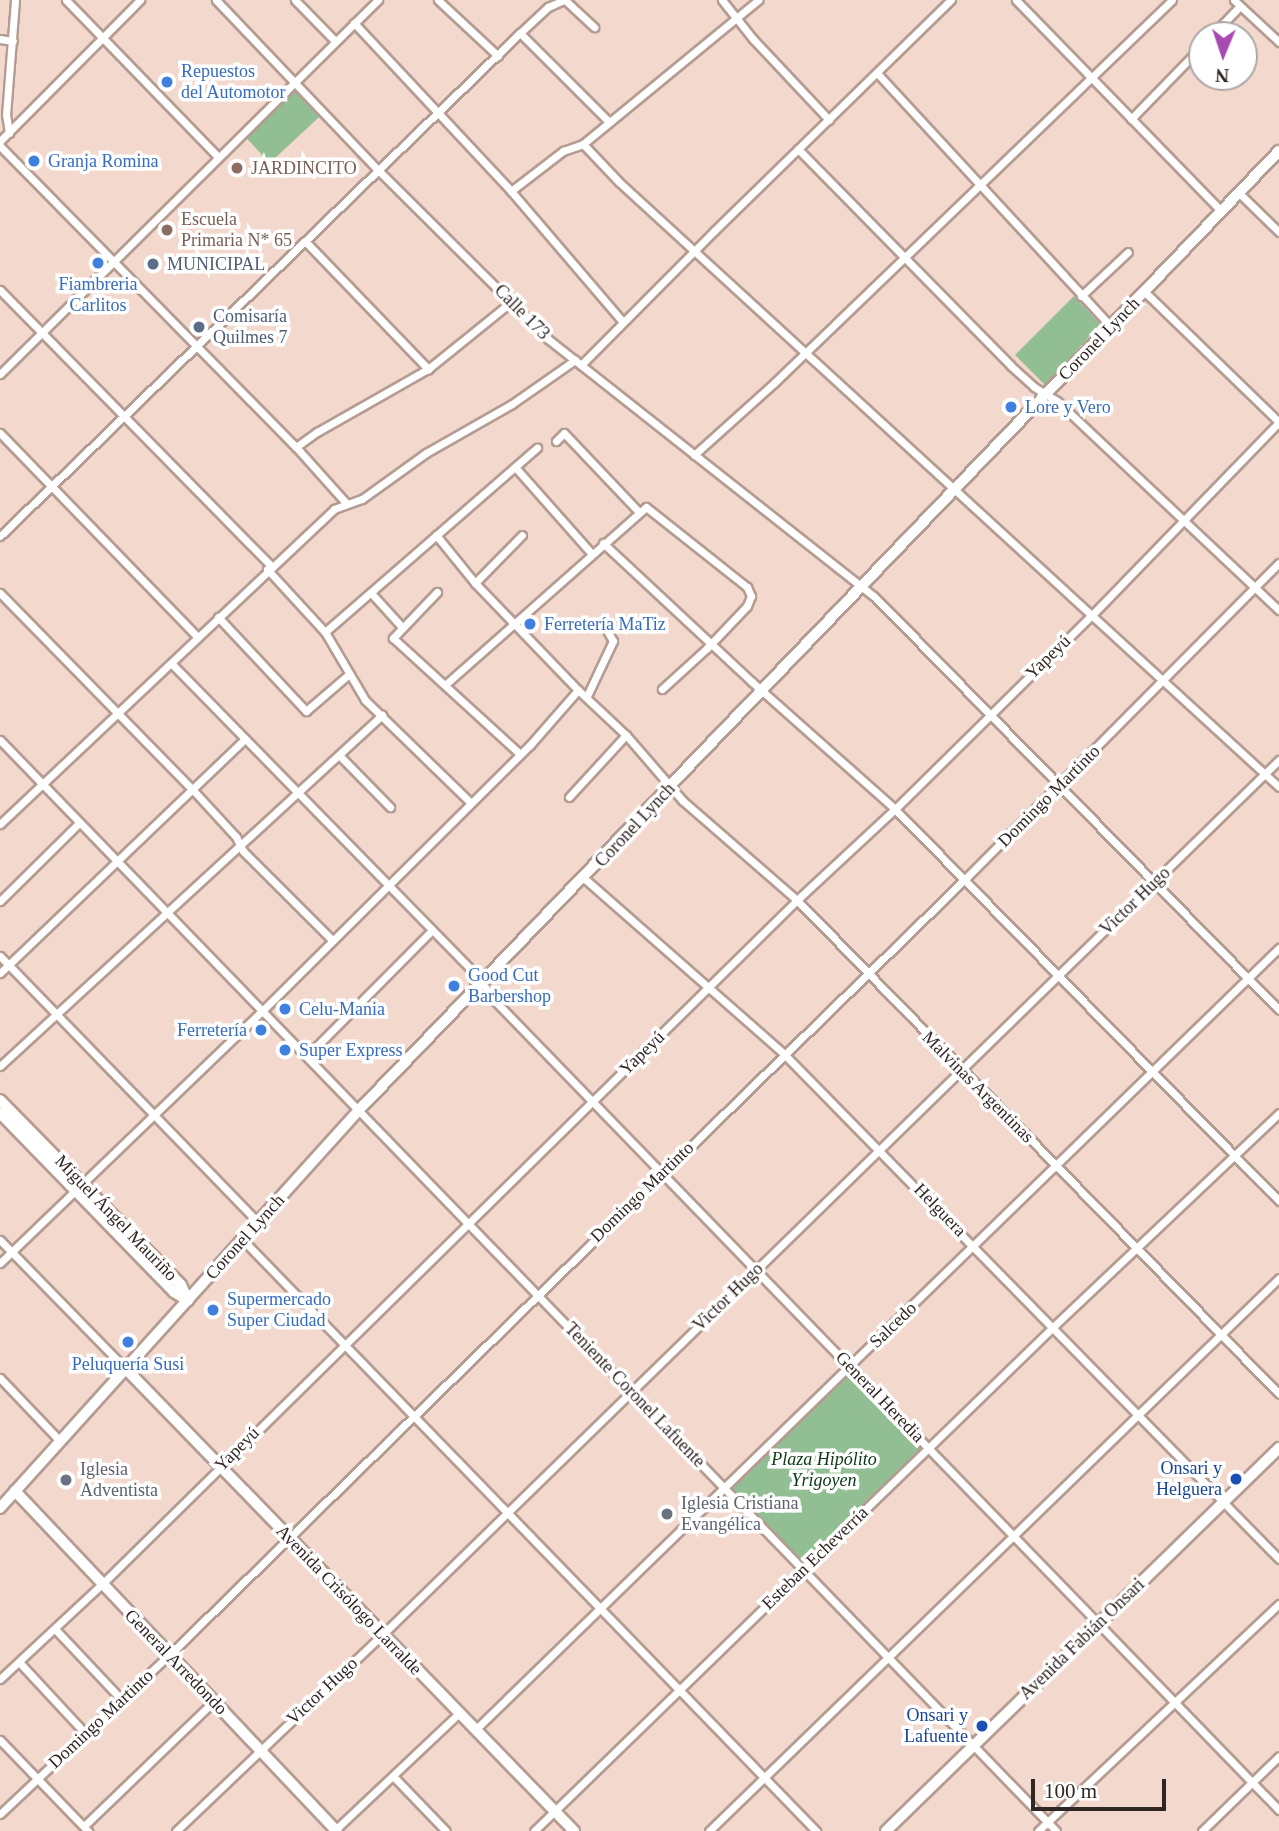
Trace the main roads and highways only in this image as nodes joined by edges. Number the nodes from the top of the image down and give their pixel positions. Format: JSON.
{"nodes":[{"id":1,"x":1279,"y":151,"type":"edge"},
{"id":2,"x":0,"y":1100,"type":"edge"},
{"id":3,"x":0,"y":1113,"type":"edge"},
{"id":4,"x":78,"y":1187,"type":"junction"},
{"id":5,"x":188,"y":1300,"type":"junction"},
{"id":6,"x":125,"y":1368,"type":"junction"},
{"id":7,"x":1279,"y":1448,"type":"edge"},
{"id":8,"x":15,"y":1491,"type":"junction"},
{"id":9,"x":0,"y":1508,"type":"edge"},
{"id":10,"x":336,"y":1830,"type":"edge"},
{"id":11,"x":574,"y":1831,"type":"edge"},
{"id":12,"x":886,"y":1831,"type":"edge"}],
"edges":[{"from":1,"to":5,"type":"main road","name":"Coronel Lynch"},
{"from":2,"to":4,"type":"main road","name":"Miguel Ángel Mauriño"},
{"from":3,"to":4,"type":"main road","name":"Miguel Ángel Mauriño"},
{"from":4,"to":5,"type":"main road","name":"Miguel Ángel Mauriño"},
{"from":5,"to":6,"type":"main road","name":"Coronel Lynch"},
{"from":6,"to":8,"type":"main road","name":"Coronel Lynch"},
{"from":6,"to":11,"type":"main road","name":"Avenida Crisólogo Larralde"},
{"from":7,"to":12,"type":"main road","name":"Avenida Fabián Onsari"},
{"from":8,"to":9,"type":"main road","name":"Coronel Lynch"},
{"from":8,"to":10,"type":"main road","name":"General Arredondo"}]}
